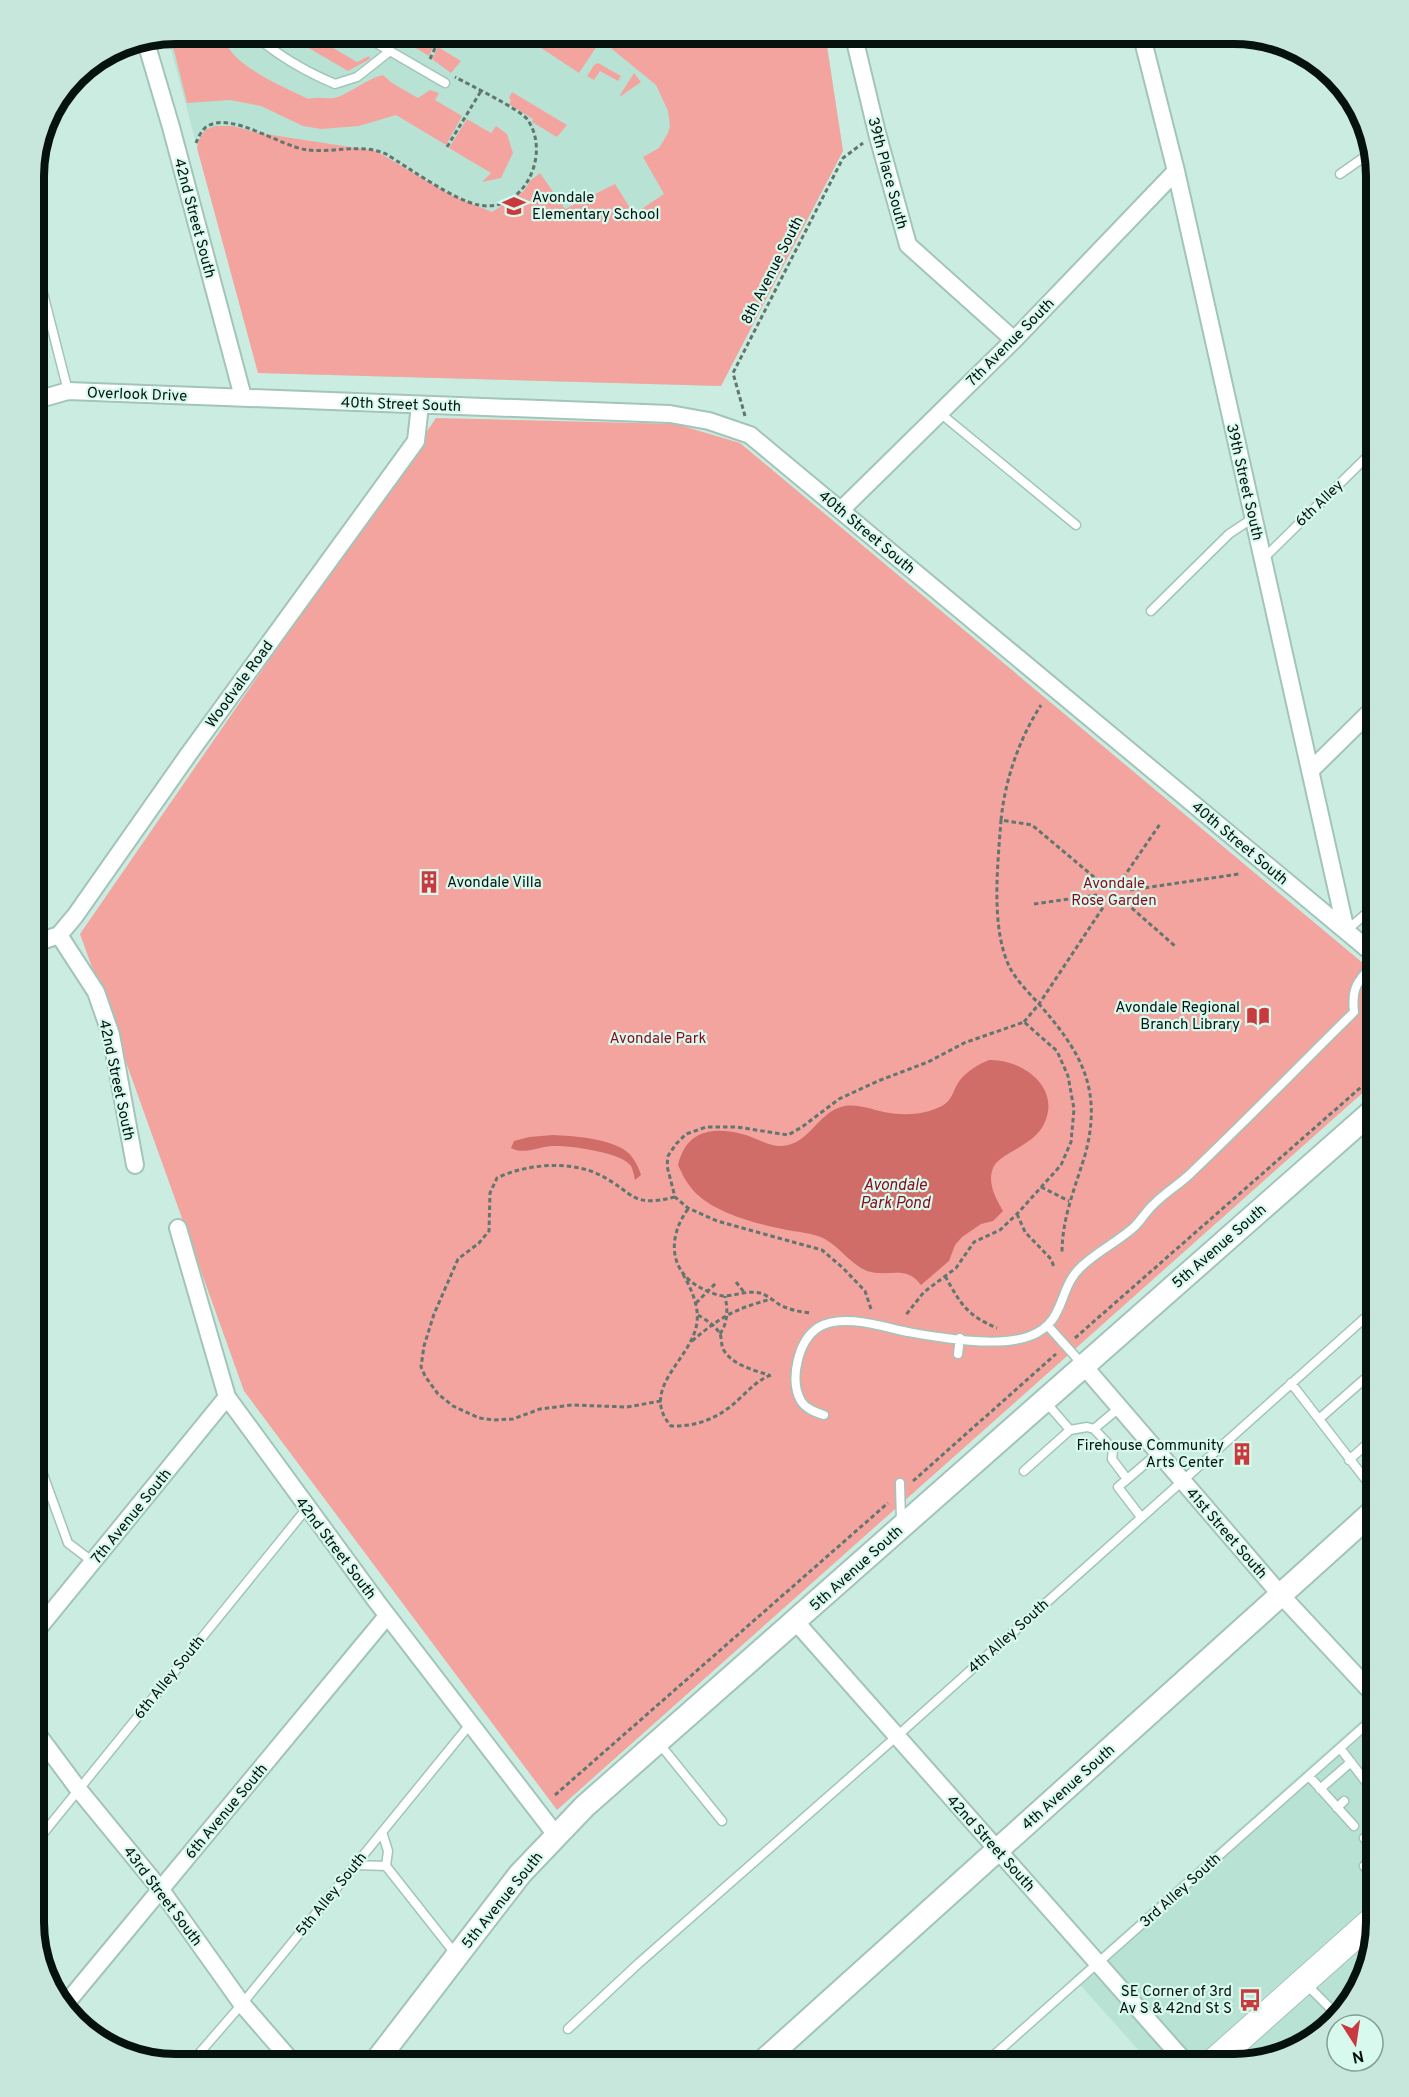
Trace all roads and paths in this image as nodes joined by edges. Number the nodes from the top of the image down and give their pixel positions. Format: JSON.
{"nodes":[{"id":1,"x":264,"y":44,"type":"edge"},
{"id":2,"x":378,"y":44,"type":"edge"},
{"id":3,"x":856,"y":44,"type":"edge"},
{"id":4,"x":1144,"y":44,"type":"edge"},
{"id":5,"x":436,"y":46,"type":"dead end"},
{"id":6,"x":147,"y":47,"type":"edge"},
{"id":7,"x":390,"y":51,"type":"junction"},
{"id":8,"x":430,"y":59,"type":"dead end"},
{"id":9,"x":448,"y":79,"type":"joint"},
{"id":10,"x":481,"y":92,"type":"junction"},
{"id":11,"x":877,"y":133,"type":"junction"},
{"id":12,"x":195,"y":143,"type":"dead end"},
{"id":13,"x":447,"y":147,"type":"dead end"},
{"id":14,"x":1364,"y":157,"type":"edge"},
{"id":15,"x":1176,"y":171,"type":"junction"},
{"id":16,"x":1340,"y":174,"type":"dead end"},
{"id":17,"x":44,"y":297,"type":"edge"},
{"id":18,"x":1014,"y":340,"type":"junction"},
{"id":19,"x":68,"y":391,"type":"junction"},
{"id":20,"x":243,"y":397,"type":"junction"},
{"id":21,"x":44,"y":398,"type":"edge"},
{"id":22,"x":420,"y":405,"type":"junction"},
{"id":23,"x":940,"y":413,"type":"junction"},
{"id":24,"x":750,"y":435,"type":"junction"},
{"id":25,"x":1366,"y":458,"type":"edge"},
{"id":26,"x":841,"y":510,"type":"junction"},
{"id":27,"x":1253,"y":518,"type":"junction"},
{"id":28,"x":1076,"y":525,"type":"dead end"},
{"id":29,"x":1262,"y":559,"type":"junction"},
{"id":30,"x":1151,"y":611,"type":"dead end"},
{"id":31,"x":1041,"y":705,"type":"dead end"},
{"id":32,"x":1366,"y":716,"type":"edge"},
{"id":33,"x":1310,"y":771,"type":"junction"},
{"id":34,"x":1001,"y":820,"type":"junction"},
{"id":35,"x":1161,"y":824,"type":"dead end"},
{"id":36,"x":1239,"y":874,"type":"dead end"},
{"id":37,"x":1123,"y":878,"type":"dead end"},
{"id":38,"x":1100,"y":882,"type":"dead end"},
{"id":39,"x":1130,"y":890,"type":"dead end"},
{"id":40,"x":1097,"y":895,"type":"dead end"},
{"id":41,"x":1126,"y":903,"type":"dead end"},
{"id":42,"x":1034,"y":904,"type":"dead end"},
{"id":43,"x":1104,"y":906,"type":"dead end"},
{"id":44,"x":1366,"y":913,"type":"edge"},
{"id":45,"x":1346,"y":931,"type":"junction"},
{"id":46,"x":59,"y":935,"type":"junction"},
{"id":47,"x":44,"y":940,"type":"edge"},
{"id":48,"x":1175,"y":946,"type":"dead end"},
{"id":49,"x":1366,"y":948,"type":"edge"},
{"id":50,"x":1366,"y":972,"type":"edge"},
{"id":51,"x":1039,"y":1004,"type":"junction"},
{"id":52,"x":1024,"y":1022,"type":"junction"},
{"id":53,"x":1366,"y":1083,"type":"edge"},
{"id":54,"x":1366,"y":1117,"type":"edge"},
{"id":55,"x":135,"y":1165,"type":"dead end"},
{"id":56,"x":1041,"y":1187,"type":"junction"},
{"id":57,"x":675,"y":1197,"type":"junction"},
{"id":58,"x":1069,"y":1201,"type":"junction"},
{"id":59,"x":688,"y":1208,"type":"junction"},
{"id":60,"x":1017,"y":1214,"type":"junction"},
{"id":61,"x":178,"y":1228,"type":"dead end"},
{"id":62,"x":1062,"y":1253,"type":"dead end"},
{"id":63,"x":1054,"y":1267,"type":"dead end"},
{"id":64,"x":683,"y":1274,"type":"junction"},
{"id":65,"x":945,"y":1276,"type":"junction"},
{"id":66,"x":736,"y":1282,"type":"dead end"},
{"id":67,"x":716,"y":1283,"type":"dead end"},
{"id":68,"x":708,"y":1292,"type":"junction"},
{"id":69,"x":744,"y":1293,"type":"junction"},
{"id":70,"x":725,"y":1295,"type":"junction"},
{"id":71,"x":772,"y":1299,"type":"junction"},
{"id":72,"x":696,"y":1303,"type":"junction"},
{"id":73,"x":871,"y":1309,"type":"dead end"},
{"id":74,"x":812,"y":1313,"type":"dead end"},
{"id":75,"x":727,"y":1314,"type":"junction"},
{"id":76,"x":697,"y":1315,"type":"junction"},
{"id":77,"x":905,"y":1316,"type":"dead end"},
{"id":78,"x":1366,"y":1317,"type":"edge"},
{"id":79,"x":711,"y":1324,"type":"junction"},
{"id":80,"x":1048,"y":1326,"type":"junction"},
{"id":81,"x":997,"y":1328,"type":"dead end"},
{"id":82,"x":720,"y":1334,"type":"junction"},
{"id":83,"x":960,"y":1338,"type":"junction"},
{"id":84,"x":689,"y":1344,"type":"junction"},
{"id":85,"x":1066,"y":1346,"type":"junction"},
{"id":86,"x":958,"y":1354,"type":"dead end"},
{"id":87,"x":1083,"y":1365,"type":"junction"},
{"id":88,"x":1366,"y":1378,"type":"edge"},
{"id":89,"x":1291,"y":1383,"type":"junction"},
{"id":90,"x":227,"y":1397,"type":"junction"},
{"id":91,"x":1044,"y":1400,"type":"junction"},
{"id":92,"x":661,"y":1401,"type":"junction"},
{"id":93,"x":1119,"y":1408,"type":"junction"},
{"id":94,"x":824,"y":1415,"type":"dead end"},
{"id":95,"x":1319,"y":1419,"type":"junction"},
{"id":96,"x":1094,"y":1429,"type":"junction"},
{"id":97,"x":1070,"y":1430,"type":"junction"},
{"id":98,"x":1366,"y":1445,"type":"edge"},
{"id":99,"x":1158,"y":1453,"type":"junction"},
{"id":100,"x":1349,"y":1460,"type":"junction"},
{"id":101,"x":1024,"y":1471,"type":"dead end"},
{"id":102,"x":44,"y":1477,"type":"edge"},
{"id":103,"x":1127,"y":1479,"type":"junction"},
{"id":104,"x":1182,"y":1481,"type":"junction"},
{"id":105,"x":1366,"y":1481,"type":"edge"},
{"id":106,"x":901,"y":1487,"type":"junction"},
{"id":107,"x":307,"y":1508,"type":"junction"},
{"id":108,"x":1141,"y":1517,"type":"junction"},
{"id":109,"x":1366,"y":1518,"type":"edge"},
{"id":110,"x":901,"y":1528,"type":"junction"},
{"id":111,"x":93,"y":1562,"type":"junction"},
{"id":112,"x":1280,"y":1594,"type":"junction"},
{"id":113,"x":387,"y":1616,"type":"junction"},
{"id":114,"x":44,"y":1622,"type":"edge"},
{"id":115,"x":796,"y":1622,"type":"junction"},
{"id":116,"x":1366,"y":1685,"type":"edge"},
{"id":117,"x":471,"y":1723,"type":"junction"},
{"id":118,"x":1366,"y":1725,"type":"edge"},
{"id":119,"x":896,"y":1737,"type":"junction"},
{"id":120,"x":658,"y":1742,"type":"junction"},
{"id":121,"x":44,"y":1743,"type":"edge"},
{"id":122,"x":1340,"y":1749,"type":"junction"},
{"id":123,"x":1351,"y":1762,"type":"junction"},
{"id":124,"x":1309,"y":1776,"type":"junction"},
{"id":125,"x":1366,"y":1781,"type":"joint"},
{"id":126,"x":1320,"y":1788,"type":"junction"},
{"id":127,"x":1357,"y":1789,"type":"dead end"},
{"id":128,"x":79,"y":1790,"type":"junction"},
{"id":129,"x":555,"y":1795,"type":"dead end"},
{"id":130,"x":722,"y":1821,"type":"dead end"},
{"id":131,"x":1355,"y":1822,"type":"dead end"},
{"id":132,"x":44,"y":1832,"type":"edge"},
{"id":133,"x":382,"y":1832,"type":"junction"},
{"id":134,"x":556,"y":1835,"type":"junction"},
{"id":135,"x":999,"y":1850,"type":"junction"},
{"id":136,"x":355,"y":1865,"type":"junction"},
{"id":137,"x":386,"y":1866,"type":"junction"},
{"id":138,"x":161,"y":1890,"type":"junction"},
{"id":139,"x":1365,"y":1927,"type":"edge"},
{"id":140,"x":457,"y":1956,"type":"junction"},
{"id":141,"x":1097,"y":1964,"type":"junction"},
{"id":142,"x":1304,"y":1982,"type":"junction"},
{"id":143,"x":69,"y":1999,"type":"edge"},
{"id":144,"x":242,"y":2004,"type":"junction"},
{"id":145,"x":1332,"y":2010,"type":"edge"},
{"id":146,"x":568,"y":2029,"type":"dead end"},
{"id":147,"x":200,"y":2053,"type":"edge"},
{"id":148,"x":285,"y":2053,"type":"edge"},
{"id":149,"x":382,"y":2053,"type":"edge"},
{"id":150,"x":772,"y":2054,"type":"edge"},
{"id":151,"x":996,"y":2054,"type":"edge"},
{"id":152,"x":1178,"y":2054,"type":"edge"},
{"id":153,"x":1222,"y":2054,"type":"edge"}],
"edges":[{"from":1,"to":7,"type":"lane"},
{"from":2,"to":7,"type":"lane"},
{"from":3,"to":11,"type":"street","name":"39th Place South"},
{"from":4,"to":15,"type":"street","name":"39th Street South"},
{"from":5,"to":8,"type":"path"},
{"from":6,"to":20,"type":"street","name":"42nd Street South"},
{"from":7,"to":9,"type":"lane"},
{"from":9,"to":10,"type":"path"},
{"from":10,"to":12,"type":"path"},
{"from":10,"to":13,"type":"path"},
{"from":11,"to":18,"type":"street","name":"39th Place South"},
{"from":11,"to":24,"type":"path","name":"8th Avenue South"},
{"from":14,"to":16,"type":"lane"},
{"from":15,"to":18,"type":"street","name":"7th Avenue South"},
{"from":15,"to":27,"type":"street","name":"39th Street South"},
{"from":17,"to":19,"type":"lane"},
{"from":18,"to":23,"type":"street","name":"7th Avenue South"},
{"from":19,"to":20,"type":"street","name":"Overlook Drive"},
{"from":19,"to":21,"type":"street","name":"Overlook Drive"},
{"from":20,"to":22,"type":"street","name":"40th Street South"},
{"from":22,"to":24,"type":"street","name":"40th Street South"},
{"from":22,"to":46,"type":"street","name":"Woodvale Road"},
{"from":23,"to":26,"type":"street","name":"7th Avenue South"},
{"from":23,"to":28,"type":"lane"},
{"from":24,"to":26,"type":"street","name":"40th Street South"},
{"from":25,"to":29,"type":"lane","name":"6th Alley"},
{"from":26,"to":45,"type":"street","name":"40th Street South"},
{"from":27,"to":29,"type":"street","name":"39th Street South"},
{"from":27,"to":30,"type":"lane"},
{"from":29,"to":33,"type":"street","name":"39th Street South"},
{"from":31,"to":34,"type":"path"},
{"from":32,"to":33,"type":"street"},
{"from":33,"to":45,"type":"street","name":"39th Street South"},
{"from":34,"to":38,"type":"path"},
{"from":34,"to":51,"type":"path"},
{"from":35,"to":37,"type":"path"},
{"from":36,"to":39,"type":"path"},
{"from":40,"to":42,"type":"path"},
{"from":41,"to":48,"type":"path"},
{"from":43,"to":51,"type":"path"},
{"from":44,"to":45,"type":"lane"},
{"from":45,"to":49,"type":"street","name":"40th Street South"},
{"from":46,"to":47,"type":"street"},
{"from":46,"to":55,"type":"street","name":"42nd Street South"},
{"from":50,"to":80,"type":"lane"},
{"from":51,"to":52,"type":"path"},
{"from":51,"to":58,"type":"path"},
{"from":52,"to":56,"type":"path"},
{"from":52,"to":57,"type":"path"},
{"from":53,"to":85,"type":"path"},
{"from":54,"to":87,"type":"street","name":"5th Avenue South"},
{"from":56,"to":58,"type":"path"},
{"from":56,"to":60,"type":"path"},
{"from":57,"to":59,"type":"path"},
{"from":57,"to":92,"type":"path"},
{"from":58,"to":62,"type":"path"},
{"from":59,"to":64,"type":"path"},
{"from":59,"to":73,"type":"path"},
{"from":60,"to":63,"type":"path"},
{"from":60,"to":65,"type":"path"},
{"from":61,"to":90,"type":"street","name":"42nd Street South"},
{"from":64,"to":68,"type":"path"},
{"from":64,"to":72,"type":"path"},
{"from":65,"to":77,"type":"path"},
{"from":65,"to":81,"type":"path"},
{"from":66,"to":69,"type":"path"},
{"from":67,"to":68,"type":"path"},
{"from":68,"to":70,"type":"path"},
{"from":68,"to":72,"type":"path"},
{"from":69,"to":70,"type":"path"},
{"from":69,"to":71,"type":"path"},
{"from":70,"to":75,"type":"path"},
{"from":71,"to":74,"type":"path"},
{"from":71,"to":75,"type":"path"},
{"from":72,"to":76,"type":"path"},
{"from":75,"to":79,"type":"path"},
{"from":75,"to":82,"type":"path"},
{"from":76,"to":79,"type":"path"},
{"from":76,"to":84,"type":"path"},
{"from":78,"to":89,"type":"lane","name":"4th Alley South"},
{"from":79,"to":82,"type":"path"},
{"from":79,"to":84,"type":"path"},
{"from":80,"to":83,"type":"lane"},
{"from":80,"to":85,"type":"lane"},
{"from":82,"to":92,"type":"path"},
{"from":83,"to":86,"type":"lane"},
{"from":83,"to":94,"type":"lane"},
{"from":84,"to":92,"type":"path"},
{"from":85,"to":87,"type":"lane"},
{"from":85,"to":106,"type":"path"},
{"from":87,"to":91,"type":"street","name":"5th Avenue South"},
{"from":87,"to":93,"type":"street","name":"41st Street South"},
{"from":88,"to":95,"type":"lane"},
{"from":89,"to":95,"type":"lane"},
{"from":89,"to":104,"type":"lane","name":"4th Alley South"},
{"from":90,"to":107,"type":"street","name":"42nd Street South"},
{"from":90,"to":111,"type":"street","name":"7th Avenue South"},
{"from":91,"to":97,"type":"lane"},
{"from":91,"to":110,"type":"street","name":"5th Avenue South"},
{"from":93,"to":96,"type":"lane"},
{"from":93,"to":99,"type":"street","name":"41st Street South"},
{"from":95,"to":100,"type":"lane"},
{"from":96,"to":97,"type":"lane"},
{"from":96,"to":103,"type":"lane"},
{"from":97,"to":101,"type":"lane"},
{"from":98,"to":100,"type":"lane"},
{"from":99,"to":103,"type":"lane"},
{"from":99,"to":104,"type":"street","name":"41st Street South"},
{"from":100,"to":105,"type":"lane"},
{"from":102,"to":111,"type":"lane"},
{"from":103,"to":108,"type":"lane"},
{"from":104,"to":108,"type":"lane","name":"4th Alley South"},
{"from":104,"to":112,"type":"street","name":"41st Street South"},
{"from":106,"to":110,"type":"lane"},
{"from":106,"to":129,"type":"path"},
{"from":107,"to":113,"type":"street","name":"42nd Street South"},
{"from":107,"to":128,"type":"lane","name":"6th Alley South"},
{"from":108,"to":119,"type":"lane","name":"4th Alley South"},
{"from":109,"to":112,"type":"street","name":"4th Avenue South"},
{"from":110,"to":115,"type":"street","name":"5th Avenue South"},
{"from":111,"to":114,"type":"street","name":"7th Avenue South"},
{"from":112,"to":116,"type":"street","name":"41st Street South"},
{"from":112,"to":135,"type":"street","name":"4th Avenue South"},
{"from":113,"to":117,"type":"street","name":"42nd Street South"},
{"from":113,"to":138,"type":"street","name":"6th Avenue South"},
{"from":115,"to":119,"type":"street","name":"42nd Street South"},
{"from":115,"to":120,"type":"street","name":"5th Avenue South"},
{"from":117,"to":133,"type":"lane","name":"5th Alley South"},
{"from":117,"to":134,"type":"street","name":"42nd Street South"},
{"from":118,"to":122,"type":"lane","name":"3rd Alley South"},
{"from":119,"to":135,"type":"street","name":"42nd Street South"},
{"from":119,"to":146,"type":"lane","name":"4th Alley South"},
{"from":120,"to":130,"type":"lane"},
{"from":120,"to":134,"type":"street","name":"5th Avenue South"},
{"from":121,"to":128,"type":"street","name":"43rd Street South"},
{"from":122,"to":123,"type":"lane"},
{"from":122,"to":124,"type":"lane","name":"3rd Alley South"},
{"from":123,"to":125,"type":"lane"},
{"from":123,"to":126,"type":"lane"},
{"from":124,"to":126,"type":"lane"},
{"from":124,"to":141,"type":"lane","name":"3rd Alley South"},
{"from":125,"to":127,"type":"lane"},
{"from":126,"to":131,"type":"lane"},
{"from":128,"to":132,"type":"lane","name":"6th Alley South"},
{"from":128,"to":138,"type":"street","name":"43rd Street South"},
{"from":133,"to":136,"type":"lane","name":"5th Alley South"},
{"from":133,"to":137,"type":"lane"},
{"from":134,"to":140,"type":"street","name":"5th Avenue South"},
{"from":135,"to":141,"type":"street","name":"42nd Street South"},
{"from":135,"to":150,"type":"street","name":"4th Avenue South"},
{"from":136,"to":137,"type":"lane"},
{"from":136,"to":144,"type":"lane","name":"5th Alley South"},
{"from":137,"to":140,"type":"lane"},
{"from":138,"to":143,"type":"street","name":"6th Avenue South"},
{"from":138,"to":144,"type":"street","name":"43rd Street South"},
{"from":139,"to":142,"type":"main road"},
{"from":140,"to":149,"type":"street","name":"5th Avenue South"},
{"from":141,"to":151,"type":"lane","name":"3rd Alley South"},
{"from":141,"to":152,"type":"street","name":"42nd Street South"},
{"from":142,"to":145,"type":"lane"},
{"from":142,"to":153,"type":"main road"},
{"from":144,"to":147,"type":"lane","name":"5th Alley South"},
{"from":144,"to":148,"type":"street","name":"43rd Street South"}]}
